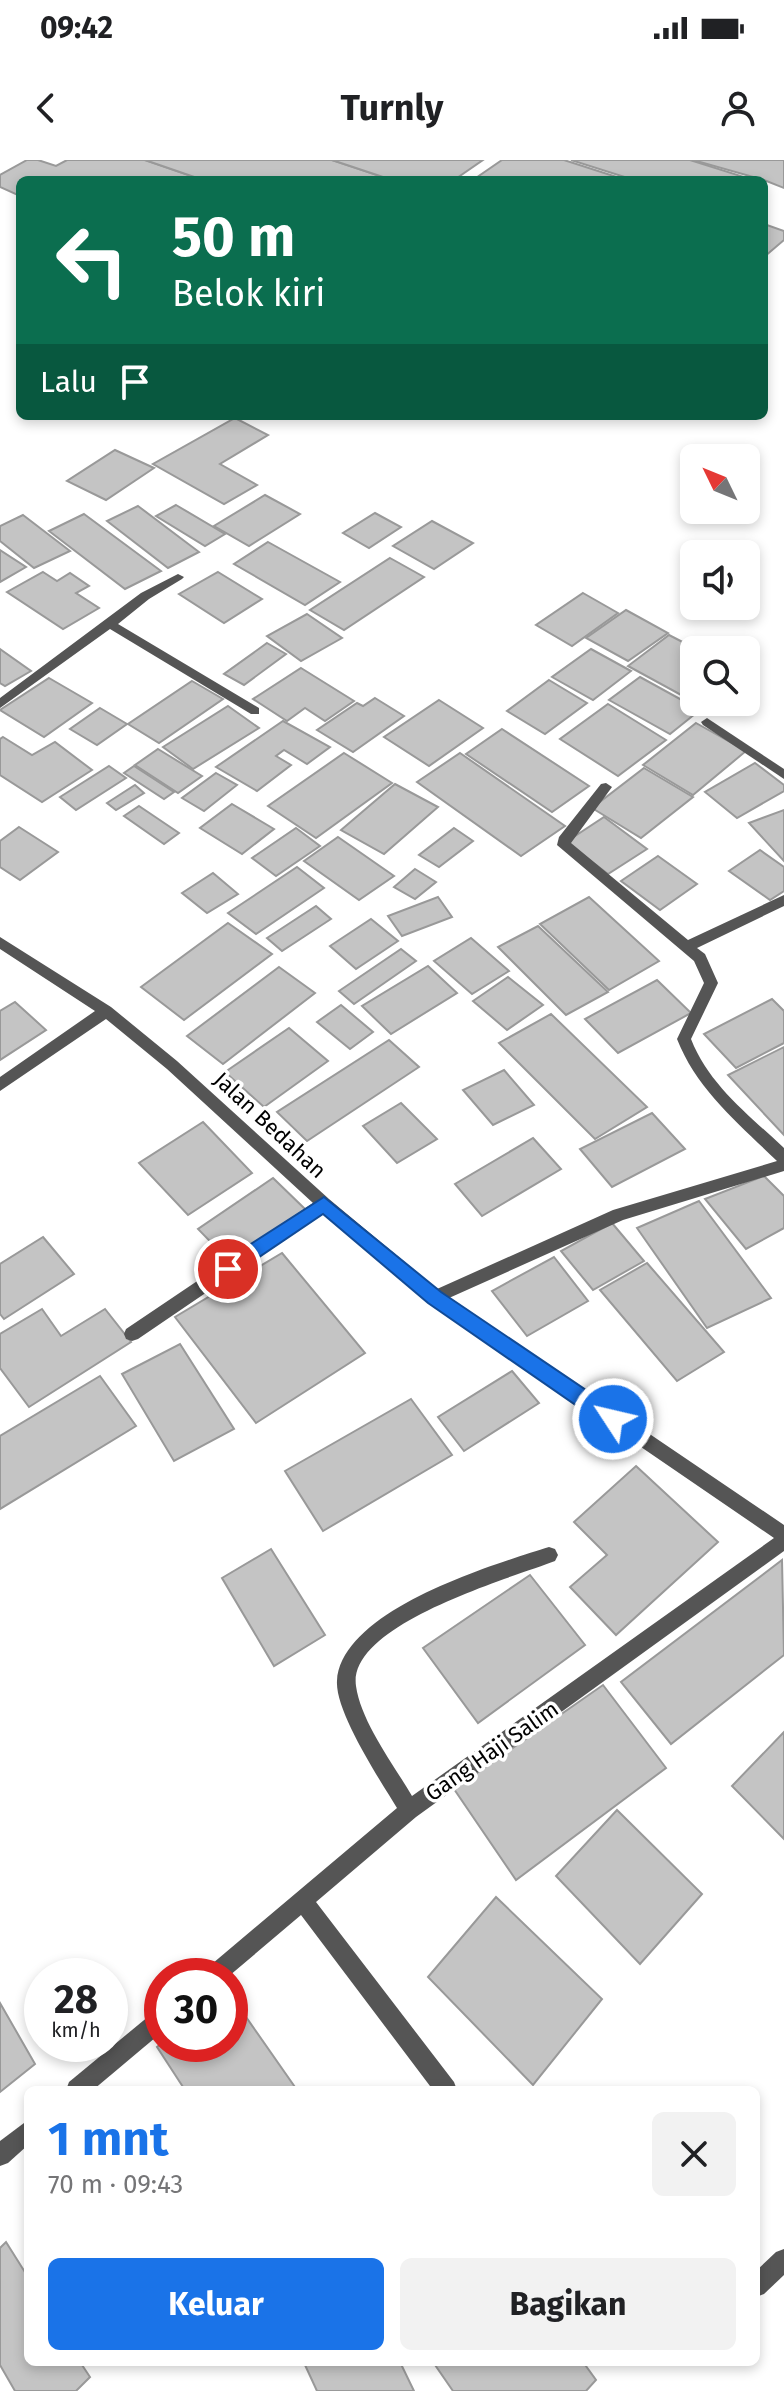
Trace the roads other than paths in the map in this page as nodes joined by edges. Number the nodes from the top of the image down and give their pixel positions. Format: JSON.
{"nodes":[{"id":1,"x":178,"y":577,"type":"dead end"},
{"id":2,"x":110,"y":624,"type":"junction"},
{"id":3,"x":0,"y":704,"type":"edge"},
{"id":4,"x":255,"y":711,"type":"dead end"},
{"id":5,"x":707,"y":722,"type":"dead end"},
{"id":6,"x":784,"y":775,"type":"edge"},
{"id":7,"x":606,"y":787,"type":"dead end"},
{"id":8,"x":784,"y":900,"type":"edge"},
{"id":9,"x":0,"y":942,"type":"edge"},
{"id":10,"x":686,"y":947,"type":"junction"},
{"id":11,"x":106,"y":1011,"type":"junction"},
{"id":12,"x":0,"y":1085,"type":"edge"},
{"id":13,"x":784,"y":1158,"type":"edge"},
{"id":14,"x":784,"y":1165,"type":"edge"},
{"id":15,"x":324,"y":1204,"type":"junction"},
{"id":16,"x":435,"y":1297,"type":"junction"},
{"id":17,"x":132,"y":1334,"type":"dead end"},
{"id":18,"x":784,"y":1538,"type":"edge"},
{"id":19,"x":549,"y":1555,"type":"dead end"},
{"id":20,"x":409,"y":1810,"type":"junction"},
{"id":21,"x":302,"y":1900,"type":"junction"},
{"id":22,"x":234,"y":1958,"type":"edge"},
{"id":23,"x":144,"y":2033,"type":"edge"},
{"id":24,"x":82,"y":2086,"type":"edge"},
{"id":25,"x":443,"y":2086,"type":"edge"},
{"id":26,"x":24,"y":2134,"type":"edge"},
{"id":27,"x":0,"y":2155,"type":"edge"},
{"id":28,"x":784,"y":2260,"type":"edge"},
{"id":29,"x":760,"y":2282,"type":"edge"}],
"edges":[{"from":1,"to":2,"type":"street"},
{"from":2,"to":3,"type":"street"},
{"from":2,"to":4,"type":"street"},
{"from":5,"to":6,"type":"street"},
{"from":7,"to":10,"type":"street"},
{"from":8,"to":10,"type":"street"},
{"from":9,"to":11,"type":"street","name":"Jalan Bedahan"},
{"from":10,"to":13,"type":"street"},
{"from":11,"to":12,"type":"street"},
{"from":11,"to":15,"type":"street","name":"Jalan Bedahan"},
{"from":14,"to":16,"type":"street"},
{"from":15,"to":16,"type":"street","name":"Jalan Bedahan"},
{"from":15,"to":17,"type":"street"},
{"from":16,"to":18,"type":"street","name":"Jalan Bedahan"},
{"from":18,"to":20,"type":"street","name":"Gang Haji Salim"},
{"from":19,"to":20,"type":"street"},
{"from":20,"to":21,"type":"street","name":"Gang Haji Salim"},
{"from":21,"to":22,"type":"street","name":"Gang Haji Salim"},
{"from":21,"to":25,"type":"street"},
{"from":23,"to":24,"type":"street"},
{"from":26,"to":27,"type":"street"},
{"from":28,"to":29,"type":"street"}]}
